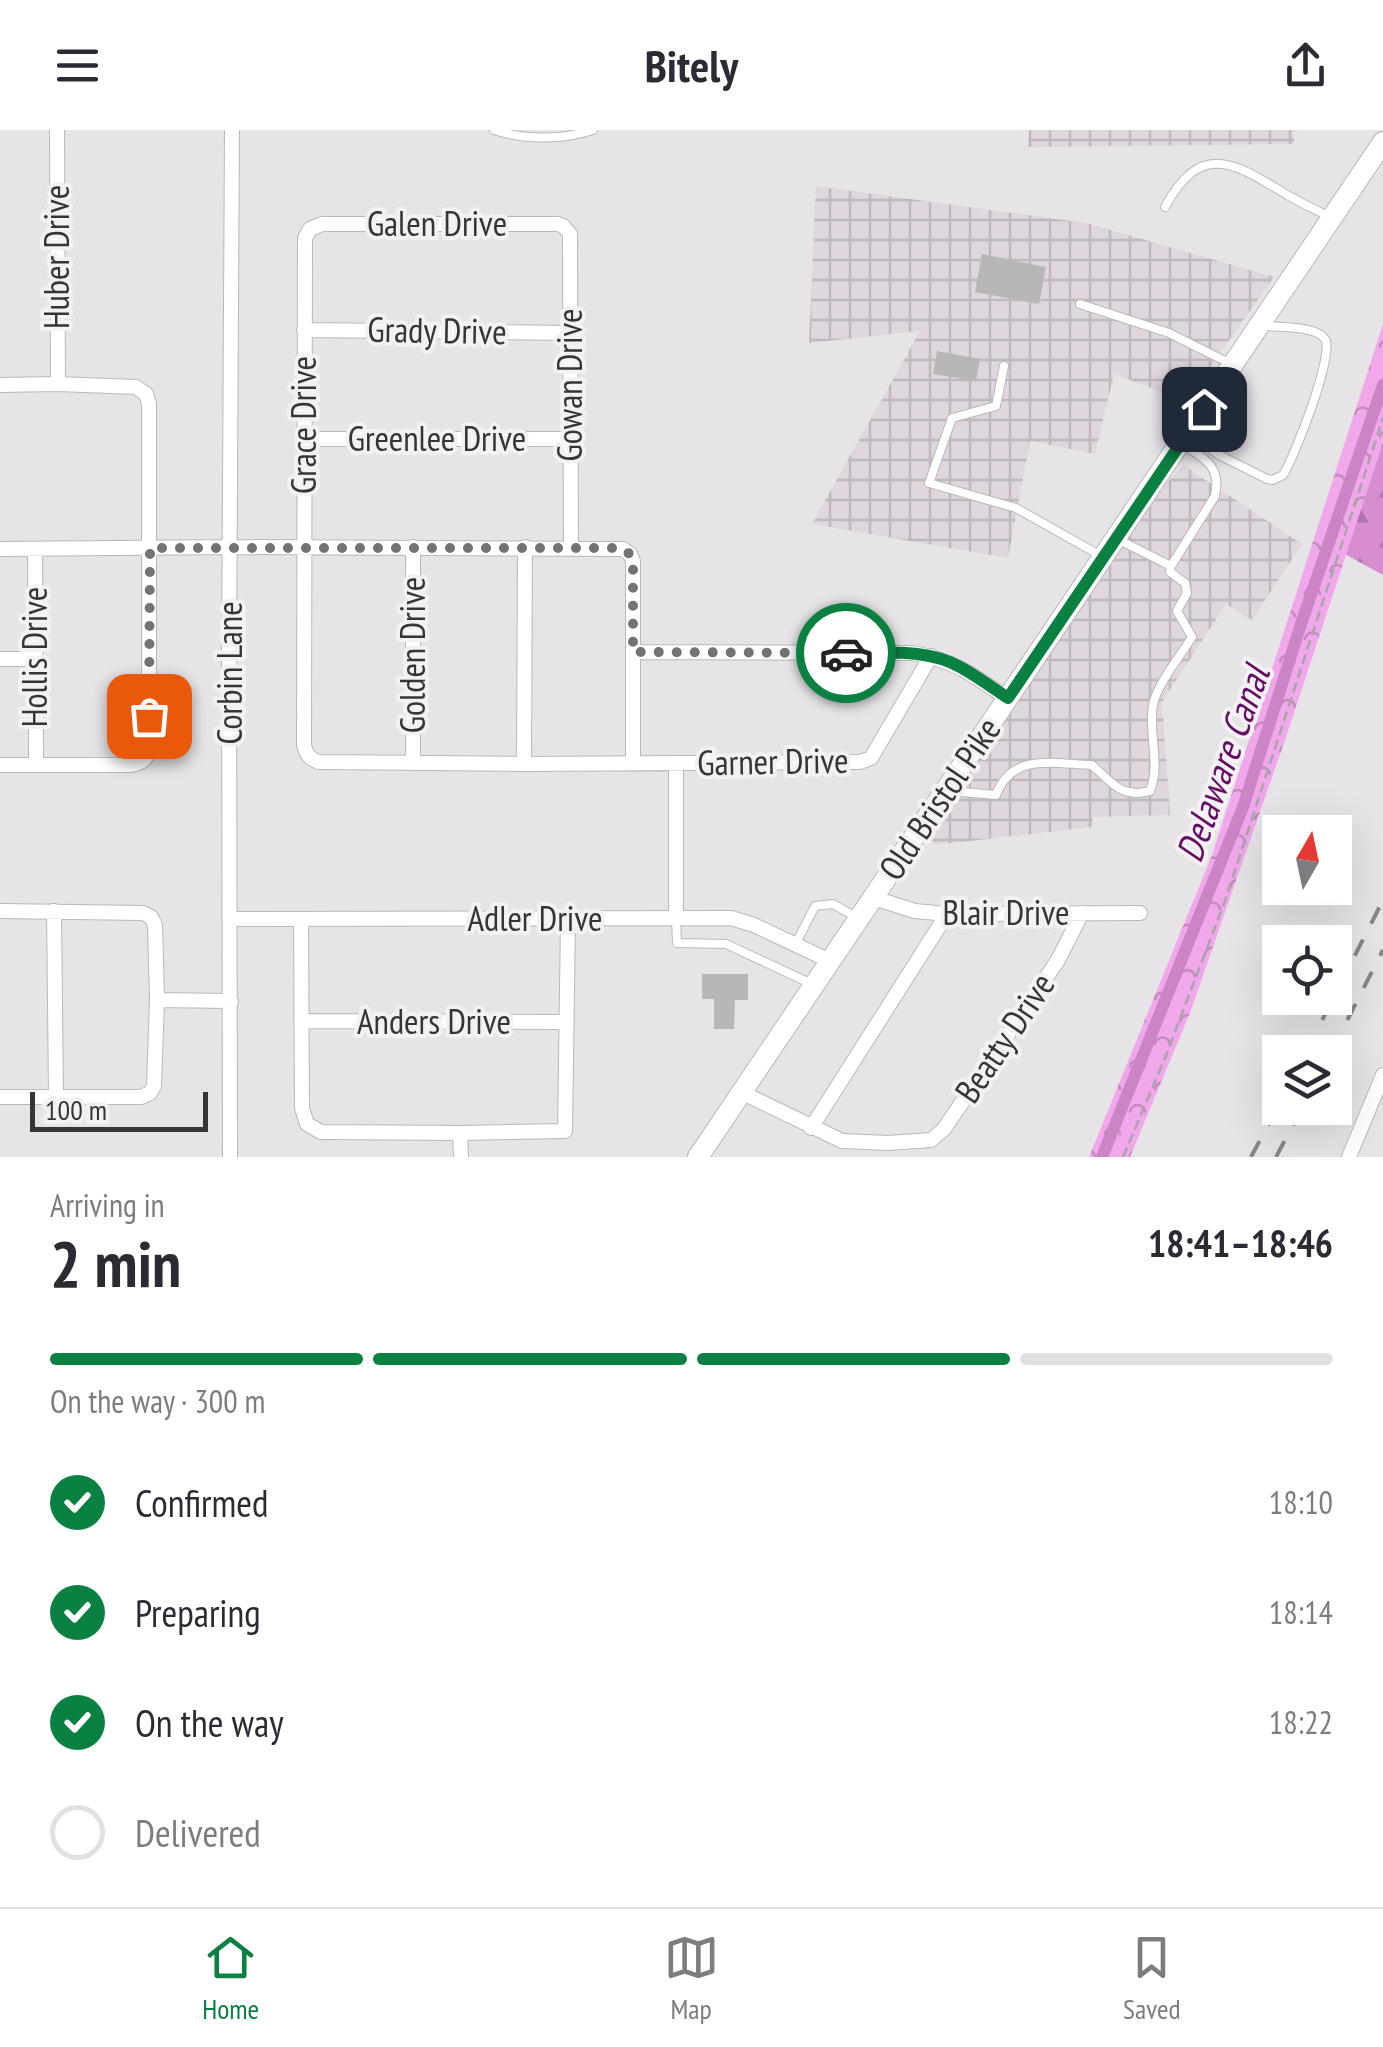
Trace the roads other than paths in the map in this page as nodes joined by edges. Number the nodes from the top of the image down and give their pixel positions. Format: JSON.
{"nodes":[{"id":1,"x":57,"y":130,"type":"edge"},
{"id":2,"x":232,"y":130,"type":"edge"},
{"id":3,"x":494,"y":130,"type":"edge"},
{"id":4,"x":593,"y":130,"type":"edge"},
{"id":5,"x":1383,"y":142,"type":"edge"},
{"id":6,"x":1165,"y":207,"type":"dead end"},
{"id":7,"x":1332,"y":218,"type":"junction"},
{"id":8,"x":564,"y":226,"type":"joint"},
{"id":9,"x":310,"y":228,"type":"joint"},
{"id":10,"x":1080,"y":304,"type":"dead end"},
{"id":11,"x":1260,"y":325,"type":"junction"},
{"id":12,"x":304,"y":330,"type":"junction"},
{"id":13,"x":570,"y":332,"type":"junction"},
{"id":14,"x":1233,"y":365,"type":"junction"},
{"id":15,"x":1004,"y":366,"type":"dead end"},
{"id":16,"x":58,"y":384,"type":"junction"},
{"id":17,"x":0,"y":385,"type":"edge"},
{"id":18,"x":1185,"y":437,"type":"junction"},
{"id":19,"x":304,"y":439,"type":"junction"},
{"id":20,"x":570,"y":439,"type":"junction"},
{"id":21,"x":1117,"y":539,"type":"junction"},
{"id":22,"x":230,"y":547,"type":"junction"},
{"id":23,"x":414,"y":547,"type":"junction"},
{"id":24,"x":525,"y":547,"type":"junction"},
{"id":25,"x":571,"y":547,"type":"junction"},
{"id":26,"x":150,"y":548,"type":"junction"},
{"id":27,"x":304,"y":548,"type":"junction"},
{"id":28,"x":0,"y":549,"type":"edge"},
{"id":29,"x":36,"y":549,"type":"junction"},
{"id":30,"x":1104,"y":557,"type":"junction"},
{"id":31,"x":1171,"y":566,"type":"junction"},
{"id":32,"x":633,"y":652,"type":"junction"},
{"id":33,"x":932,"y":656,"type":"junction"},
{"id":34,"x":0,"y":658,"type":"edge"},
{"id":35,"x":36,"y":658,"type":"junction"},
{"id":36,"x":1008,"y":698,"type":"junction"},
{"id":37,"x":413,"y":763,"type":"junction"},
{"id":38,"x":676,"y":763,"type":"junction"},
{"id":39,"x":524,"y":764,"type":"junction"},
{"id":40,"x":634,"y":764,"type":"junction"},
{"id":41,"x":36,"y":765,"type":"junction"},
{"id":42,"x":0,"y":766,"type":"edge"},
{"id":43,"x":950,"y":786,"type":"junction"},
{"id":44,"x":874,"y":898,"type":"junction"},
{"id":45,"x":0,"y":911,"type":"edge"},
{"id":46,"x":54,"y":911,"type":"junction"},
{"id":47,"x":1082,"y":913,"type":"junction"},
{"id":48,"x":1140,"y":913,"type":"dead end"},
{"id":49,"x":947,"y":914,"type":"junction"},
{"id":50,"x":568,"y":918,"type":"junction"},
{"id":51,"x":676,"y":918,"type":"junction"},
{"id":52,"x":230,"y":919,"type":"junction"},
{"id":53,"x":301,"y":919,"type":"junction"},
{"id":54,"x":860,"y":919,"type":"junction"},
{"id":55,"x":794,"y":945,"type":"junction"},
{"id":56,"x":830,"y":962,"type":"junction"},
{"id":57,"x":814,"y":985,"type":"junction"},
{"id":58,"x":157,"y":1000,"type":"junction"},
{"id":59,"x":231,"y":1001,"type":"junction"},
{"id":60,"x":302,"y":1021,"type":"junction"},
{"id":61,"x":567,"y":1022,"type":"junction"},
{"id":62,"x":1383,"y":1075,"type":"edge"},
{"id":63,"x":743,"y":1092,"type":"junction"},
{"id":64,"x":56,"y":1096,"type":"junction"},
{"id":65,"x":0,"y":1097,"type":"edge"},
{"id":66,"x":811,"y":1128,"type":"junction"},
{"id":67,"x":460,"y":1134,"type":"junction"},
{"id":68,"x":230,"y":1157,"type":"edge"},
{"id":69,"x":461,"y":1157,"type":"edge"},
{"id":70,"x":698,"y":1157,"type":"edge"},
{"id":71,"x":1349,"y":1157,"type":"edge"}],
"edges":[{"from":1,"to":16,"type":"street","name":"Huber Drive"},
{"from":2,"to":22,"type":"street","name":"Corbin Lane"},
{"from":3,"to":4,"type":"lane"},
{"from":5,"to":7,"type":"main road","name":"Old Bristol Pike"},
{"from":6,"to":7,"type":"lane"},
{"from":7,"to":11,"type":"main road","name":"Old Bristol Pike"},
{"from":8,"to":9,"type":"street","name":"Galen Drive"},
{"from":8,"to":13,"type":"street","name":"Gowan Drive"},
{"from":9,"to":12,"type":"street","name":"Grace Drive"},
{"from":10,"to":14,"type":"lane"},
{"from":11,"to":14,"type":"main road","name":"Old Bristol Pike"},
{"from":11,"to":18,"type":"lane"},
{"from":12,"to":13,"type":"street","name":"Grady Drive"},
{"from":12,"to":19,"type":"street","name":"Grace Drive"},
{"from":13,"to":20,"type":"street","name":"Gowan Drive"},
{"from":14,"to":18,"type":"main road","name":"Old Bristol Pike"},
{"from":15,"to":30,"type":"lane"},
{"from":16,"to":17,"type":"street"},
{"from":16,"to":26,"type":"street"},
{"from":18,"to":21,"type":"main road","name":"Old Bristol Pike"},
{"from":18,"to":31,"type":"lane"},
{"from":19,"to":20,"type":"street","name":"Greenlee Drive"},
{"from":19,"to":27,"type":"street","name":"Grace Drive"},
{"from":20,"to":25,"type":"street","name":"Gowan Drive"},
{"from":21,"to":30,"type":"main road","name":"Old Bristol Pike"},
{"from":21,"to":31,"type":"lane"},
{"from":22,"to":26,"type":"street"},
{"from":22,"to":27,"type":"street"},
{"from":22,"to":52,"type":"street","name":"Corbin Lane"},
{"from":23,"to":24,"type":"street"},
{"from":23,"to":27,"type":"street"},
{"from":23,"to":37,"type":"street","name":"Golden Drive"},
{"from":24,"to":25,"type":"street"},
{"from":24,"to":39,"type":"street"},
{"from":25,"to":32,"type":"street"},
{"from":26,"to":29,"type":"street"},
{"from":26,"to":41,"type":"street"},
{"from":27,"to":37,"type":"street","name":"Grace Drive"},
{"from":28,"to":29,"type":"street"},
{"from":29,"to":35,"type":"street","name":"Hollis Drive"},
{"from":30,"to":36,"type":"main road","name":"Old Bristol Pike"},
{"from":31,"to":43,"type":"lane"},
{"from":32,"to":33,"type":"street"},
{"from":32,"to":40,"type":"street"},
{"from":33,"to":36,"type":"street"},
{"from":33,"to":38,"type":"street","name":"Garner Drive"},
{"from":34,"to":35,"type":"street"},
{"from":35,"to":41,"type":"street","name":"Hollis Drive"},
{"from":36,"to":43,"type":"main road","name":"Old Bristol Pike"},
{"from":37,"to":39,"type":"street","name":"Garner Drive"},
{"from":38,"to":40,"type":"street","name":"Garner Drive"},
{"from":38,"to":51,"type":"street","name":"Garner Drive"},
{"from":39,"to":40,"type":"street","name":"Garner Drive"},
{"from":41,"to":42,"type":"street"},
{"from":43,"to":44,"type":"main road","name":"Old Bristol Pike"},
{"from":44,"to":49,"type":"street","name":"Blair Drive"},
{"from":44,"to":54,"type":"main road","name":"Old Bristol Pike"},
{"from":45,"to":46,"type":"street"},
{"from":46,"to":58,"type":"street"},
{"from":46,"to":64,"type":"street"},
{"from":47,"to":48,"type":"street","name":"Blair Drive"},
{"from":47,"to":49,"type":"street","name":"Blair Drive"},
{"from":47,"to":66,"type":"street","name":"Beatty Drive"},
{"from":49,"to":66,"type":"street"},
{"from":50,"to":51,"type":"street","name":"Adler Drive"},
{"from":50,"to":53,"type":"street","name":"Adler Drive"},
{"from":50,"to":61,"type":"street"},
{"from":51,"to":55,"type":"street","name":"Adler Drive"},
{"from":51,"to":57,"type":"lane"},
{"from":52,"to":53,"type":"street","name":"Adler Drive"},
{"from":52,"to":59,"type":"street","name":"Corbin Lane"},
{"from":53,"to":60,"type":"street"},
{"from":54,"to":55,"type":"lane"},
{"from":54,"to":56,"type":"main road","name":"Old Bristol Pike"},
{"from":55,"to":56,"type":"street","name":"Adler Drive"},
{"from":56,"to":57,"type":"main road","name":"Old Bristol Pike"},
{"from":57,"to":63,"type":"main road","name":"Old Bristol Pike"},
{"from":58,"to":59,"type":"street"},
{"from":58,"to":64,"type":"street"},
{"from":59,"to":68,"type":"street","name":"Corbin Lane"},
{"from":60,"to":61,"type":"street","name":"Anders Drive"},
{"from":60,"to":67,"type":"street"},
{"from":61,"to":67,"type":"street"},
{"from":62,"to":71,"type":"street"},
{"from":63,"to":66,"type":"street","name":"Beatty Drive"},
{"from":63,"to":70,"type":"main road","name":"Old Bristol Pike"},
{"from":64,"to":65,"type":"street"},
{"from":67,"to":69,"type":"street"}]}
